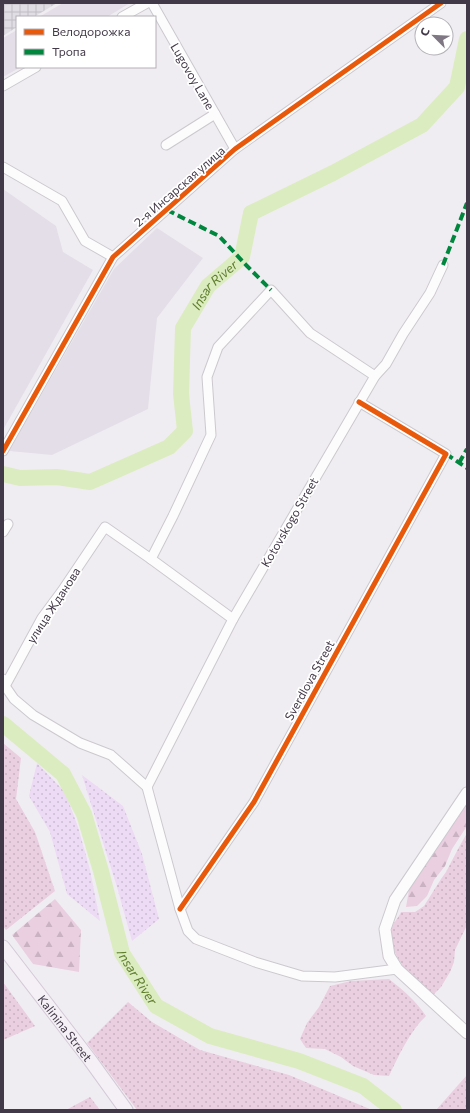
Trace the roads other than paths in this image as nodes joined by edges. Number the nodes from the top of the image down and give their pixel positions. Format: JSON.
{"nodes":[{"id":1,"x":147,"y":3,"type":"edge"},
{"id":2,"x":152,"y":3,"type":"edge"},
{"id":3,"x":441,"y":3,"type":"edge"},
{"id":4,"x":124,"y":16,"type":"edge"},
{"id":5,"x":34,"y":68,"type":"edge"},
{"id":6,"x":3,"y":86,"type":"edge"},
{"id":7,"x":215,"y":114,"type":"junction"},
{"id":8,"x":166,"y":145,"type":"dead end"},
{"id":9,"x":235,"y":149,"type":"junction"},
{"id":10,"x":3,"y":166,"type":"edge"},
{"id":11,"x":113,"y":257,"type":"junction"},
{"id":12,"x":442,"y":265,"type":"dead end"},
{"id":13,"x":375,"y":376,"type":"junction"},
{"id":14,"x":360,"y":402,"type":"junction"},
{"id":15,"x":3,"y":451,"type":"edge"},
{"id":16,"x":151,"y":559,"type":"junction"},
{"id":17,"x":233,"y":619,"type":"junction"},
{"id":18,"x":4,"y":682,"type":"edge"},
{"id":19,"x":147,"y":787,"type":"junction"},
{"id":20,"x":467,"y":793,"type":"edge"},
{"id":21,"x":180,"y":909,"type":"junction"},
{"id":22,"x":3,"y":947,"type":"edge"},
{"id":23,"x":397,"y":969,"type":"junction"},
{"id":24,"x":467,"y":1033,"type":"edge"},
{"id":25,"x":126,"y":1110,"type":"edge"}],
"edges":[{"from":1,"to":4,"type":"street"},
{"from":2,"to":7,"type":"street","name":"Lugovoy Lane"},
{"from":3,"to":9,"type":"street","name":"2-я Инсарская улица"},
{"from":5,"to":6,"type":"street"},
{"from":7,"to":8,"type":"street"},
{"from":7,"to":9,"type":"street","name":"Lugovoy Lane"},
{"from":9,"to":11,"type":"street","name":"2-я Инсарская улица"},
{"from":10,"to":11,"type":"street"},
{"from":11,"to":15,"type":"street","name":"2-я Инсарская улица"},
{"from":12,"to":13,"type":"street","name":"Kotovskogo Street"},
{"from":13,"to":14,"type":"street","name":"Kotovskogo Street"},
{"from":13,"to":16,"type":"street"},
{"from":14,"to":17,"type":"street","name":"Kotovskogo Street"},
{"from":14,"to":21,"type":"street","name":"Sverdlova Street"},
{"from":16,"to":17,"type":"street"},
{"from":16,"to":18,"type":"street","name":"улица Жданова"},
{"from":17,"to":19,"type":"street","name":"Kotovskogo Street"},
{"from":18,"to":19,"type":"street"},
{"from":19,"to":21,"type":"street"},
{"from":20,"to":23,"type":"street"},
{"from":21,"to":23,"type":"street"},
{"from":22,"to":25,"type":"main road","name":"Kalinina Street"},
{"from":23,"to":24,"type":"street"}]}
